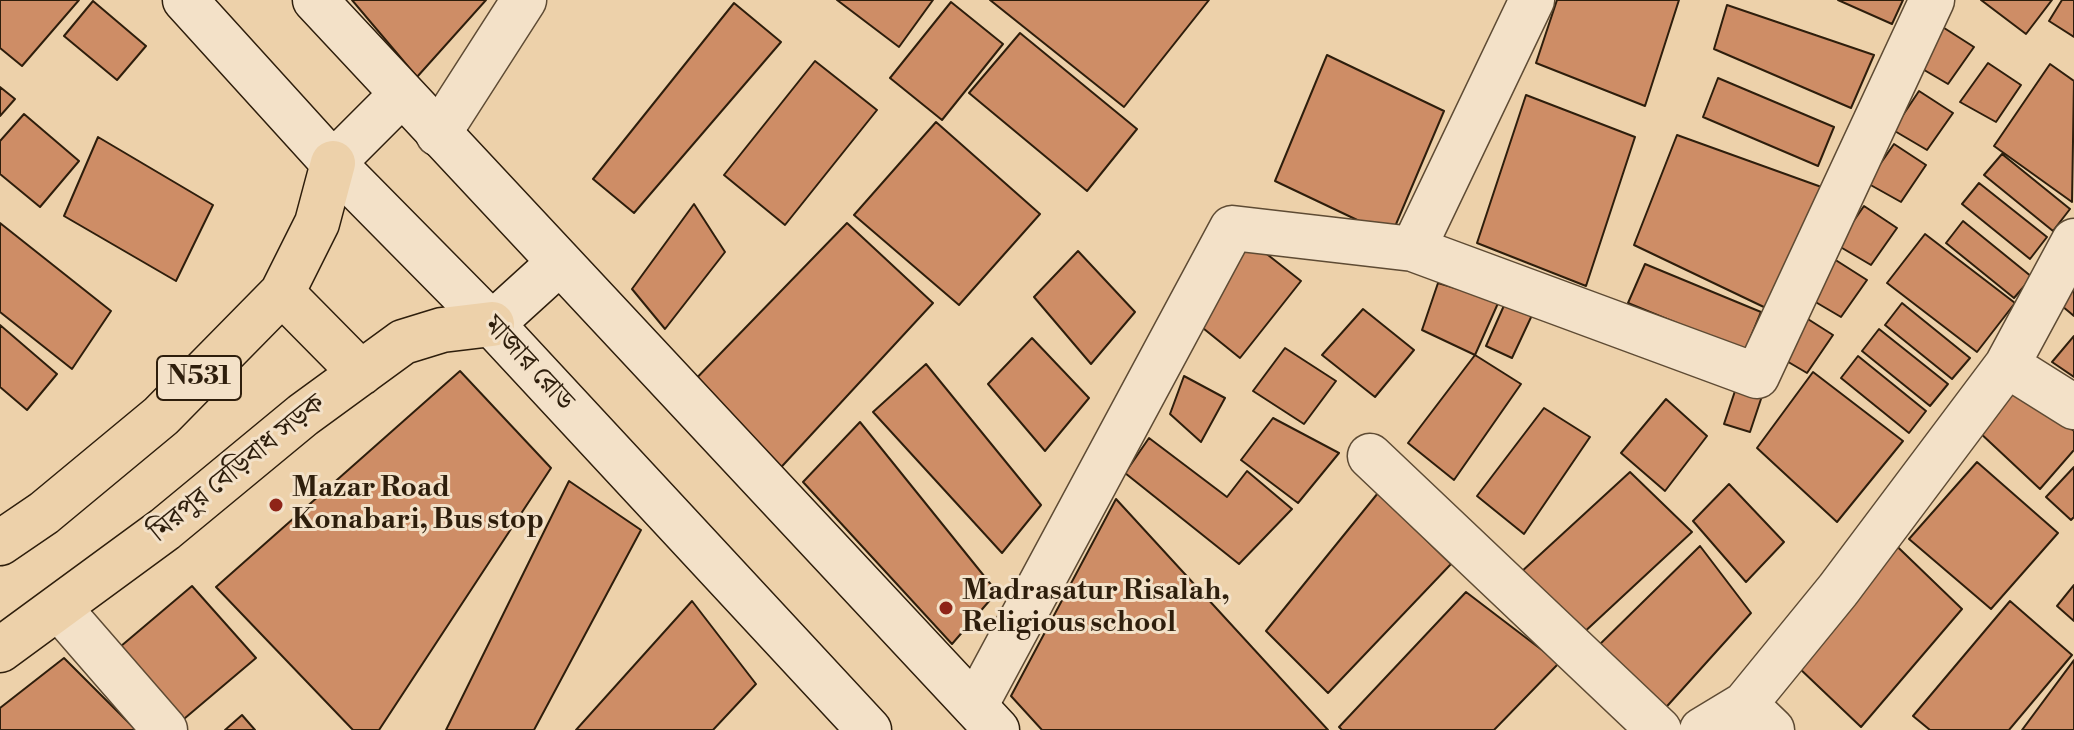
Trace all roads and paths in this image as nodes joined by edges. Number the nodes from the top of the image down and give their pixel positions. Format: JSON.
{"nodes":[{"id":1,"x":185,"y":0,"type":"edge"},
{"id":2,"x":315,"y":0,"type":"edge"},
{"id":3,"x":524,"y":0,"type":"edge"},
{"id":4,"x":1532,"y":0,"type":"edge"},
{"id":5,"x":1932,"y":0,"type":"edge"},
{"id":6,"x":402,"y":94,"type":"junction"},
{"id":7,"x":438,"y":134,"type":"junction"},
{"id":8,"x":333,"y":163,"type":"junction"},
{"id":9,"x":2074,"y":241,"type":"edge"},
{"id":10,"x":1413,"y":249,"type":"junction"},
{"id":11,"x":558,"y":264,"type":"junction"},
{"id":12,"x":282,"y":293,"type":"junction"},
{"id":13,"x":492,"y":324,"type":"junction"},
{"id":14,"x":2007,"y":365,"type":"junction"},
{"id":15,"x":361,"y":373,"type":"junction"},
{"id":16,"x":2074,"y":407,"type":"edge"},
{"id":17,"x":1370,"y":456,"type":"dead end"},
{"id":18,"x":0,"y":543,"type":"edge"},
{"id":19,"x":59,"y":608,"type":"junction"},
{"id":20,"x":0,"y":650,"type":"edge"},
{"id":21,"x":1758,"y":717,"type":"edge"},
{"id":22,"x":986,"y":718,"type":"edge"},
{"id":23,"x":165,"y":730,"type":"edge"},
{"id":24,"x":869,"y":730,"type":"edge"},
{"id":25,"x":1659,"y":730,"type":"edge"},
{"id":26,"x":1702,"y":730,"type":"edge"}],
"edges":[{"from":1,"to":8,"type":"street","name":"মাজার রোড"},
{"from":2,"to":6,"type":"street"},
{"from":3,"to":7,"type":"street"},
{"from":4,"to":10,"type":"street"},
{"from":5,"to":10,"type":"street"},
{"from":6,"to":7,"type":"street"},
{"from":6,"to":8,"type":"street"},
{"from":7,"to":11,"type":"street"},
{"from":8,"to":12,"type":"highway","number":"N531"},
{"from":8,"to":13,"type":"street","name":"মাজার রোড"},
{"from":9,"to":14,"type":"street"},
{"from":10,"to":22,"type":"street"},
{"from":11,"to":13,"type":"street"},
{"from":11,"to":22,"type":"street"},
{"from":12,"to":15,"type":"highway"},
{"from":12,"to":18,"type":"highway","number":"N531"},
{"from":13,"to":15,"type":"highway","name":"মিরপুর বেড়িবাধ সড়ক"},
{"from":13,"to":24,"type":"street","name":"মাজার রোড"},
{"from":14,"to":16,"type":"street"},
{"from":14,"to":21,"type":"street"},
{"from":15,"to":19,"type":"highway","name":"মিরপুর বেড়িবাধ সড়ক"},
{"from":17,"to":25,"type":"street"},
{"from":19,"to":20,"type":"highway","name":"মিরপুর বেড়িবাধ সড়ক"},
{"from":19,"to":23,"type":"street"},
{"from":21,"to":26,"type":"street"}]}
